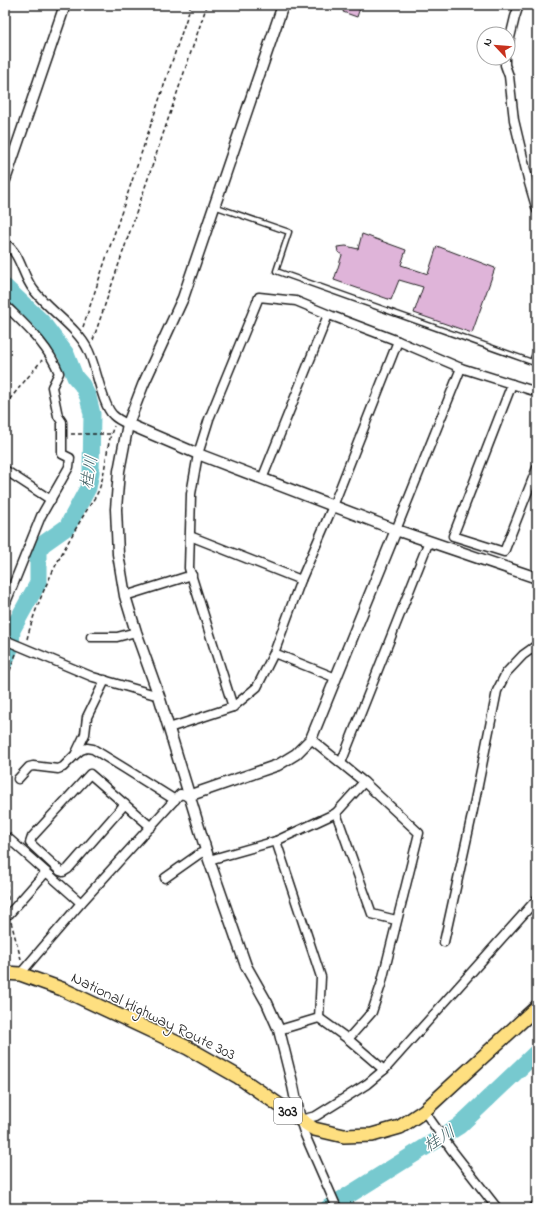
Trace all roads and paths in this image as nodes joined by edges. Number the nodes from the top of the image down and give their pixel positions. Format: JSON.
{"nodes":[{"id":1,"x":65,"y":5,"type":"edge"},
{"id":2,"x":191,"y":5,"type":"edge"},
{"id":3,"x":207,"y":5,"type":"edge"},
{"id":4,"x":283,"y":5,"type":"edge"},
{"id":5,"x":519,"y":5,"type":"edge"},
{"id":6,"x":513,"y":26,"type":"edge"},
{"id":7,"x":505,"y":66,"type":"edge"},
{"id":8,"x":5,"y":180,"type":"edge"},
{"id":9,"x":214,"y":206,"type":"junction"},
{"id":10,"x":537,"y":210,"type":"edge"},
{"id":11,"x":5,"y":243,"type":"edge"},
{"id":12,"x":5,"y":305,"type":"edge"},
{"id":13,"x":328,"y":315,"type":"junction"},
{"id":14,"x":77,"y":335,"type":"junction"},
{"id":15,"x":398,"y":341,"type":"junction"},
{"id":16,"x":537,"y":348,"type":"edge"},
{"id":17,"x":88,"y":349,"type":"junction"},
{"id":18,"x":49,"y":352,"type":"junction"},
{"id":19,"x":461,"y":368,"type":"junction"},
{"id":20,"x":512,"y":384,"type":"junction"},
{"id":21,"x":537,"y":392,"type":"edge"},
{"id":22,"x":5,"y":405,"type":"edge"},
{"id":23,"x":118,"y":419,"type":"junction"},
{"id":24,"x":128,"y":424,"type":"junction"},
{"id":25,"x":70,"y":434,"type":"dead end"},
{"id":26,"x":111,"y":434,"type":"junction"},
{"id":27,"x":198,"y":454,"type":"junction"},
{"id":28,"x":537,"y":468,"type":"edge"},
{"id":29,"x":5,"y":470,"type":"edge"},
{"id":30,"x":262,"y":479,"type":"junction"},
{"id":31,"x":51,"y":500,"type":"junction"},
{"id":32,"x":333,"y":506,"type":"junction"},
{"id":33,"x":396,"y":530,"type":"junction"},
{"id":34,"x":190,"y":536,"type":"junction"},
{"id":35,"x":429,"y":541,"type":"junction"},
{"id":36,"x":192,"y":575,"type":"junction"},
{"id":37,"x":537,"y":578,"type":"edge"},
{"id":38,"x":301,"y":580,"type":"junction"},
{"id":39,"x":125,"y":596,"type":"junction"},
{"id":40,"x":5,"y":605,"type":"edge"},
{"id":41,"x":136,"y":632,"type":"junction"},
{"id":42,"x":91,"y":637,"type":"dead end"},
{"id":43,"x":5,"y":640,"type":"edge"},
{"id":44,"x":537,"y":645,"type":"edge"},
{"id":45,"x":22,"y":647,"type":"junction"},
{"id":46,"x":274,"y":653,"type":"junction"},
{"id":47,"x":336,"y":678,"type":"junction"},
{"id":48,"x":105,"y":680,"type":"junction"},
{"id":49,"x":5,"y":684,"type":"edge"},
{"id":50,"x":159,"y":696,"type":"junction"},
{"id":51,"x":233,"y":707,"type":"junction"},
{"id":52,"x":169,"y":728,"type":"junction"},
{"id":53,"x":310,"y":739,"type":"junction"},
{"id":54,"x":75,"y":755,"type":"junction"},
{"id":55,"x":341,"y":763,"type":"junction"},
{"id":56,"x":18,"y":779,"type":"dead end"},
{"id":57,"x":364,"y":782,"type":"junction"},
{"id":58,"x":188,"y":796,"type":"junction"},
{"id":59,"x":175,"y":800,"type":"junction"},
{"id":60,"x":125,"y":804,"type":"junction"},
{"id":61,"x":336,"y":813,"type":"junction"},
{"id":62,"x":151,"y":827,"type":"junction"},
{"id":63,"x":5,"y":840,"type":"edge"},
{"id":64,"x":276,"y":841,"type":"junction"},
{"id":65,"x":208,"y":856,"type":"junction"},
{"id":66,"x":46,"y":872,"type":"junction"},
{"id":67,"x":165,"y":878,"type":"dead end"},
{"id":68,"x":537,"y":899,"type":"edge"},
{"id":69,"x":81,"y":903,"type":"junction"},
{"id":70,"x":9,"y":914,"type":"dead end"},
{"id":71,"x":396,"y":920,"type":"junction"},
{"id":72,"x":444,"y":942,"type":"dead end"},
{"id":73,"x":5,"y":973,"type":"edge"},
{"id":74,"x":20,"y":974,"type":"junction"},
{"id":75,"x":537,"y":1007,"type":"edge"},
{"id":76,"x":318,"y":1018,"type":"junction"},
{"id":77,"x":279,"y":1030,"type":"junction"},
{"id":78,"x":348,"y":1039,"type":"junction"},
{"id":79,"x":384,"y":1070,"type":"junction"},
{"id":80,"x":424,"y":1111,"type":"junction"},
{"id":81,"x":300,"y":1120,"type":"junction"},
{"id":82,"x":537,"y":1205,"type":"edge"},
{"id":83,"x":337,"y":1208,"type":"edge"},
{"id":84,"x":497,"y":1208,"type":"edge"},
{"id":85,"x":533,"y":1208,"type":"edge"}],
"edges":[{"from":1,"to":8,"type":"street"},
{"from":2,"to":14,"type":"path"},
{"from":3,"to":17,"type":"path"},
{"from":4,"to":9,"type":"street"},
{"from":5,"to":6,"type":"street"},
{"from":7,"to":10,"type":"street"},
{"from":9,"to":16,"type":"lane"},
{"from":9,"to":24,"type":"street"},
{"from":11,"to":14,"type":"street"},
{"from":12,"to":18,"type":"street"},
{"from":13,"to":15,"type":"street"},
{"from":13,"to":27,"type":"street"},
{"from":13,"to":30,"type":"street"},
{"from":14,"to":17,"type":"street"},
{"from":15,"to":19,"type":"street"},
{"from":15,"to":32,"type":"street"},
{"from":17,"to":23,"type":"street"},
{"from":18,"to":22,"type":"path"},
{"from":18,"to":31,"type":"street"},
{"from":19,"to":20,"type":"street"},
{"from":19,"to":33,"type":"street"},
{"from":20,"to":21,"type":"street"},
{"from":20,"to":28,"type":"street"},
{"from":23,"to":24,"type":"street"},
{"from":23,"to":26,"type":"path"},
{"from":24,"to":27,"type":"street"},
{"from":24,"to":39,"type":"street"},
{"from":25,"to":26,"type":"path"},
{"from":26,"to":45,"type":"path"},
{"from":27,"to":30,"type":"street"},
{"from":27,"to":34,"type":"street"},
{"from":29,"to":31,"type":"street"},
{"from":30,"to":32,"type":"street"},
{"from":31,"to":40,"type":"street"},
{"from":32,"to":33,"type":"street"},
{"from":32,"to":38,"type":"street"},
{"from":33,"to":35,"type":"street"},
{"from":33,"to":47,"type":"street"},
{"from":34,"to":36,"type":"street"},
{"from":34,"to":38,"type":"street"},
{"from":35,"to":37,"type":"street"},
{"from":35,"to":55,"type":"street"},
{"from":36,"to":39,"type":"street"},
{"from":36,"to":51,"type":"street"},
{"from":38,"to":46,"type":"street"},
{"from":39,"to":41,"type":"street"},
{"from":41,"to":42,"type":"street"},
{"from":41,"to":50,"type":"street"},
{"from":43,"to":45,"type":"street"},
{"from":44,"to":72,"type":"street"},
{"from":45,"to":48,"type":"street"},
{"from":45,"to":49,"type":"path"},
{"from":46,"to":47,"type":"street"},
{"from":46,"to":51,"type":"street"},
{"from":47,"to":53,"type":"street"},
{"from":48,"to":50,"type":"street"},
{"from":48,"to":54,"type":"street"},
{"from":50,"to":52,"type":"street"},
{"from":51,"to":52,"type":"street"},
{"from":52,"to":58,"type":"street"},
{"from":53,"to":55,"type":"street"},
{"from":53,"to":58,"type":"street"},
{"from":54,"to":56,"type":"street"},
{"from":54,"to":59,"type":"street"},
{"from":55,"to":57,"type":"street"},
{"from":57,"to":61,"type":"street"},
{"from":57,"to":71,"type":"street"},
{"from":58,"to":59,"type":"street"},
{"from":58,"to":65,"type":"street"},
{"from":59,"to":62,"type":"street"},
{"from":60,"to":60,"type":"street"},
{"from":60,"to":62,"type":"street"},
{"from":61,"to":64,"type":"street"},
{"from":61,"to":71,"type":"street"},
{"from":62,"to":69,"type":"street"},
{"from":63,"to":66,"type":"street"},
{"from":64,"to":65,"type":"street"},
{"from":64,"to":76,"type":"street"},
{"from":65,"to":67,"type":"street"},
{"from":65,"to":77,"type":"street"},
{"from":66,"to":69,"type":"street"},
{"from":66,"to":70,"type":"street"},
{"from":68,"to":79,"type":"street"},
{"from":69,"to":74,"type":"street"},
{"from":71,"to":78,"type":"street"},
{"from":73,"to":74,"type":"highway","name":"National Highway Route 303","number":"303"},
{"from":74,"to":81,"type":"highway","name":"National Highway Route 303","number":"303"},
{"from":75,"to":80,"type":"highway","name":"National Highway Route 303","number":"303"},
{"from":76,"to":77,"type":"street"},
{"from":76,"to":78,"type":"street"},
{"from":77,"to":81,"type":"street"},
{"from":78,"to":79,"type":"street"},
{"from":79,"to":81,"type":"street"},
{"from":80,"to":81,"type":"highway","name":"National Highway Route 303","number":"303"},
{"from":80,"to":84,"type":"street"},
{"from":81,"to":83,"type":"street"},
{"from":82,"to":85,"type":"street"}]}
